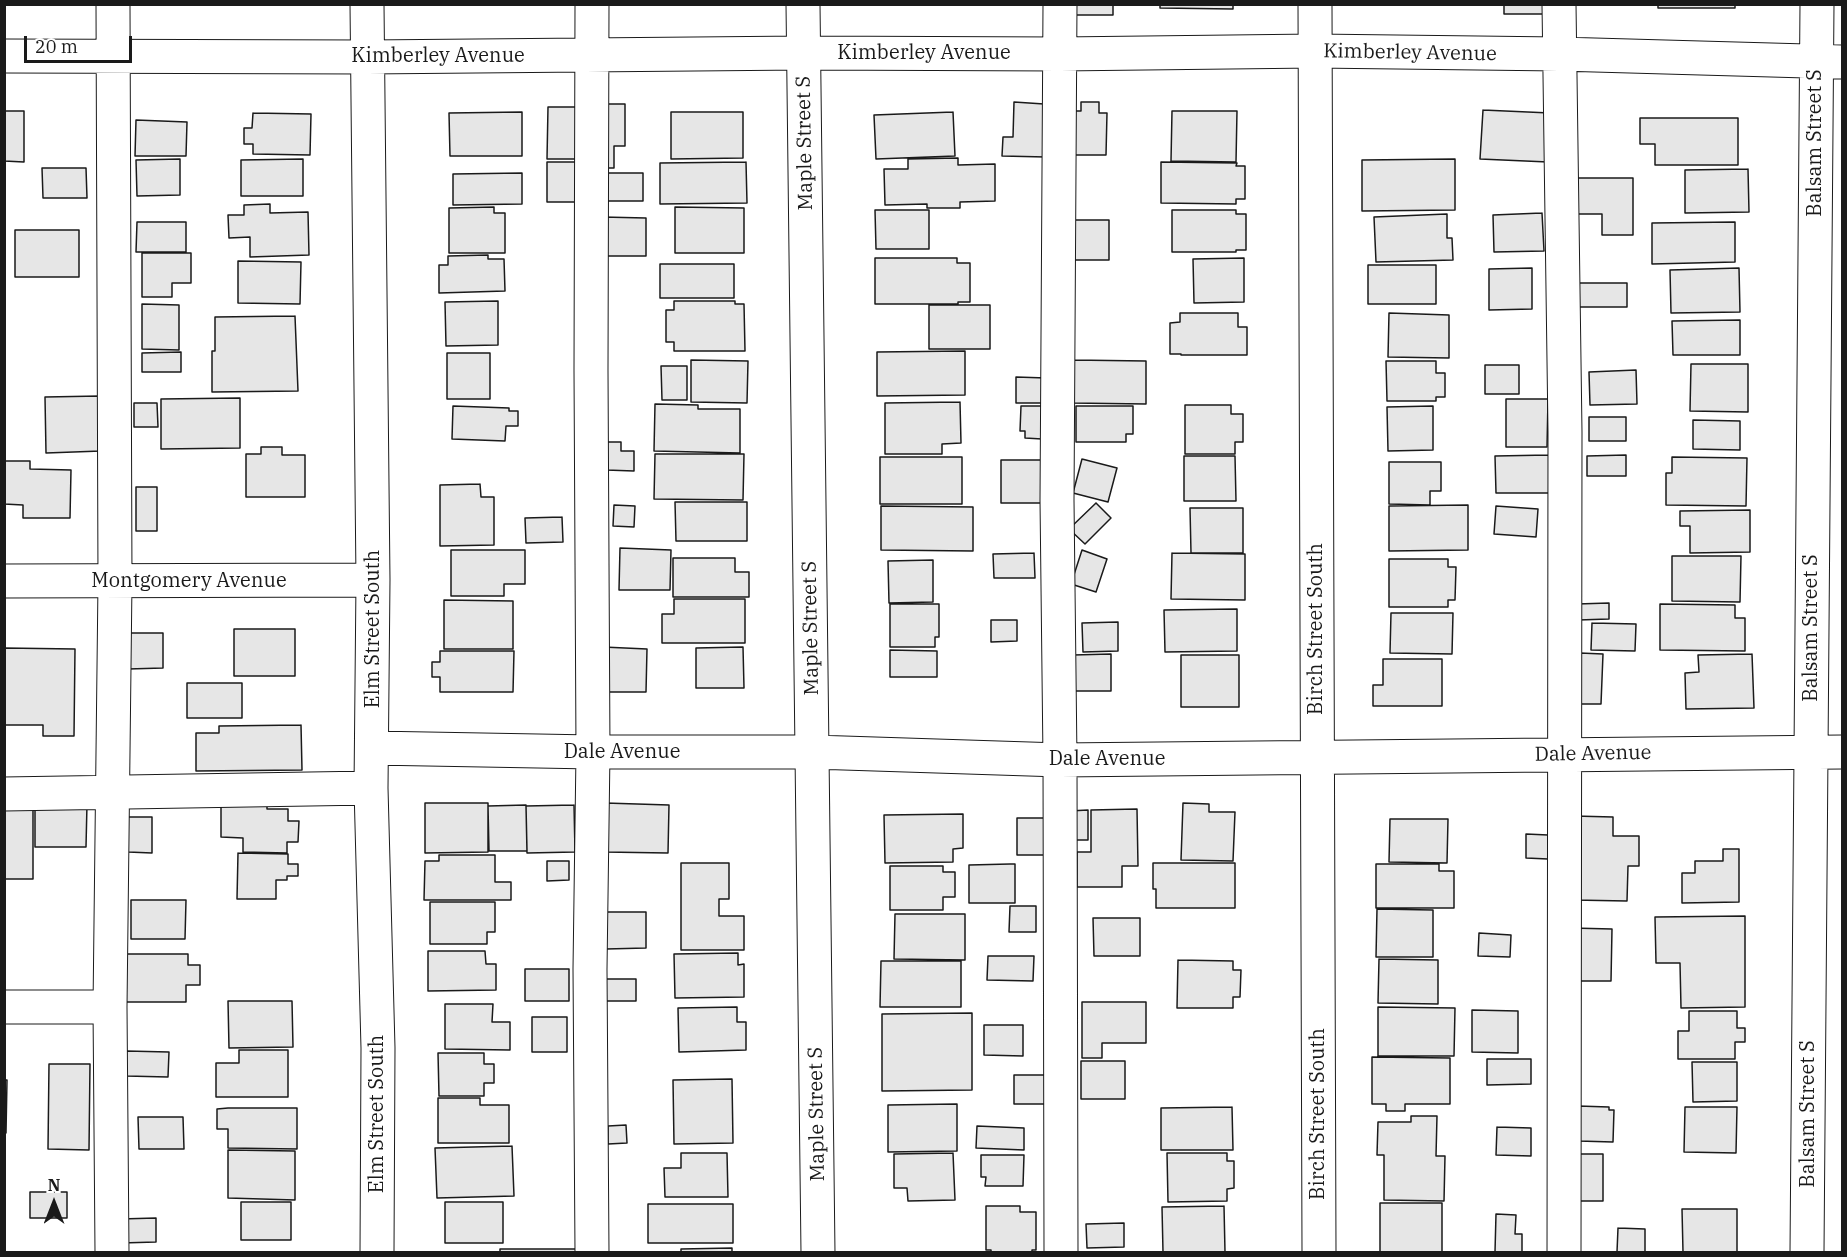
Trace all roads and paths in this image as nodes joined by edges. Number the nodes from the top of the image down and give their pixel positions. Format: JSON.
{"nodes":[{"id":1,"x":113,"y":4,"type":"edge"},
{"id":2,"x":367,"y":4,"type":"edge"},
{"id":3,"x":592,"y":4,"type":"edge"},
{"id":4,"x":803,"y":4,"type":"edge"},
{"id":5,"x":1060,"y":4,"type":"edge"},
{"id":6,"x":1315,"y":4,"type":"edge"},
{"id":7,"x":1559,"y":4,"type":"edge"},
{"id":8,"x":1817,"y":4,"type":"edge"},
{"id":9,"x":1315,"y":51,"type":"junction"},
{"id":10,"x":804,"y":52,"type":"junction"},
{"id":11,"x":1060,"y":54,"type":"junction"},
{"id":12,"x":1559,"y":54,"type":"junction"},
{"id":13,"x":4,"y":56,"type":"edge"},
{"id":14,"x":592,"y":56,"type":"junction"},
{"id":15,"x":114,"y":57,"type":"junction"},
{"id":16,"x":367,"y":57,"type":"junction"},
{"id":17,"x":1829,"y":62,"type":"edge"},
{"id":18,"x":373,"y":580,"type":"junction"},
{"id":19,"x":4,"y":581,"type":"edge"},
{"id":20,"x":115,"y":582,"type":"junction"},
{"id":21,"x":372,"y":748,"type":"junction"},
{"id":22,"x":593,"y":752,"type":"junction"},
{"id":23,"x":813,"y":752,"type":"junction"},
{"id":24,"x":1810,"y":752,"type":"junction"},
{"id":25,"x":1842,"y":752,"type":"edge"},
{"id":26,"x":1563,"y":755,"type":"junction"},
{"id":27,"x":1316,"y":758,"type":"junction"},
{"id":28,"x":1060,"y":759,"type":"junction"},
{"id":29,"x":371,"y":788,"type":"junction"},
{"id":30,"x":112,"y":792,"type":"junction"},
{"id":31,"x":4,"y":794,"type":"edge"},
{"id":32,"x":110,"y":1006,"type":"junction"},
{"id":33,"x":4,"y":1007,"type":"edge"},
{"id":34,"x":112,"y":1252,"type":"edge"},
{"id":35,"x":377,"y":1252,"type":"edge"},
{"id":36,"x":592,"y":1252,"type":"edge"},
{"id":37,"x":818,"y":1252,"type":"edge"},
{"id":38,"x":1061,"y":1252,"type":"edge"},
{"id":39,"x":1318,"y":1252,"type":"edge"},
{"id":40,"x":1564,"y":1252,"type":"edge"},
{"id":41,"x":1807,"y":1252,"type":"edge"}],
"edges":[{"from":1,"to":15,"type":"street"},
{"from":2,"to":16,"type":"street","name":"Elm Street South"},
{"from":3,"to":14,"type":"street"},
{"from":4,"to":10,"type":"street","name":"Maple Street S"},
{"from":5,"to":11,"type":"street"},
{"from":6,"to":9,"type":"street","name":"Birch Street South"},
{"from":7,"to":12,"type":"street"},
{"from":8,"to":17,"type":"street","name":"Balsam Street S"},
{"from":9,"to":11,"type":"street","name":"Kimberley Avenue"},
{"from":9,"to":12,"type":"street","name":"Kimberley Avenue"},
{"from":9,"to":27,"type":"street","name":"Birch Street South"},
{"from":10,"to":11,"type":"street","name":"Kimberley Avenue"},
{"from":10,"to":14,"type":"street","name":"Kimberley Avenue"},
{"from":10,"to":23,"type":"street","name":"Maple Street S"},
{"from":11,"to":28,"type":"street"},
{"from":12,"to":17,"type":"street","name":"Kimberley Avenue"},
{"from":12,"to":26,"type":"street"},
{"from":13,"to":15,"type":"street","name":"Kimberley Avenue"},
{"from":14,"to":16,"type":"street","name":"Kimberley Avenue"},
{"from":14,"to":22,"type":"street"},
{"from":15,"to":16,"type":"street","name":"Kimberley Avenue"},
{"from":15,"to":20,"type":"street"},
{"from":16,"to":18,"type":"street","name":"Elm Street South"},
{"from":17,"to":24,"type":"street","name":"Balsam Street S"},
{"from":18,"to":20,"type":"street","name":"Montgomery Avenue"},
{"from":18,"to":21,"type":"street","name":"Elm Street South"},
{"from":19,"to":20,"type":"street","name":"Montgomery Avenue"},
{"from":20,"to":30,"type":"street"},
{"from":21,"to":22,"type":"street","name":"Dale Avenue"},
{"from":21,"to":29,"type":"street","name":"Elm Street South"},
{"from":22,"to":23,"type":"street","name":"Dale Avenue"},
{"from":22,"to":36,"type":"street"},
{"from":23,"to":28,"type":"street","name":"Dale Avenue"},
{"from":23,"to":37,"type":"street","name":"Maple Street S"},
{"from":24,"to":25,"type":"street","name":"Dale Avenue"},
{"from":24,"to":26,"type":"street","name":"Dale Avenue"},
{"from":24,"to":41,"type":"street","name":"Balsam Street S"},
{"from":26,"to":27,"type":"street","name":"Dale Avenue"},
{"from":26,"to":40,"type":"street"},
{"from":27,"to":28,"type":"street","name":"Dale Avenue"},
{"from":27,"to":39,"type":"street","name":"Birch Street South"},
{"from":28,"to":38,"type":"street"},
{"from":29,"to":30,"type":"street"},
{"from":29,"to":35,"type":"street","name":"Elm Street South"},
{"from":30,"to":31,"type":"street"},
{"from":30,"to":32,"type":"street"},
{"from":32,"to":33,"type":"street"},
{"from":32,"to":34,"type":"street"}]}
